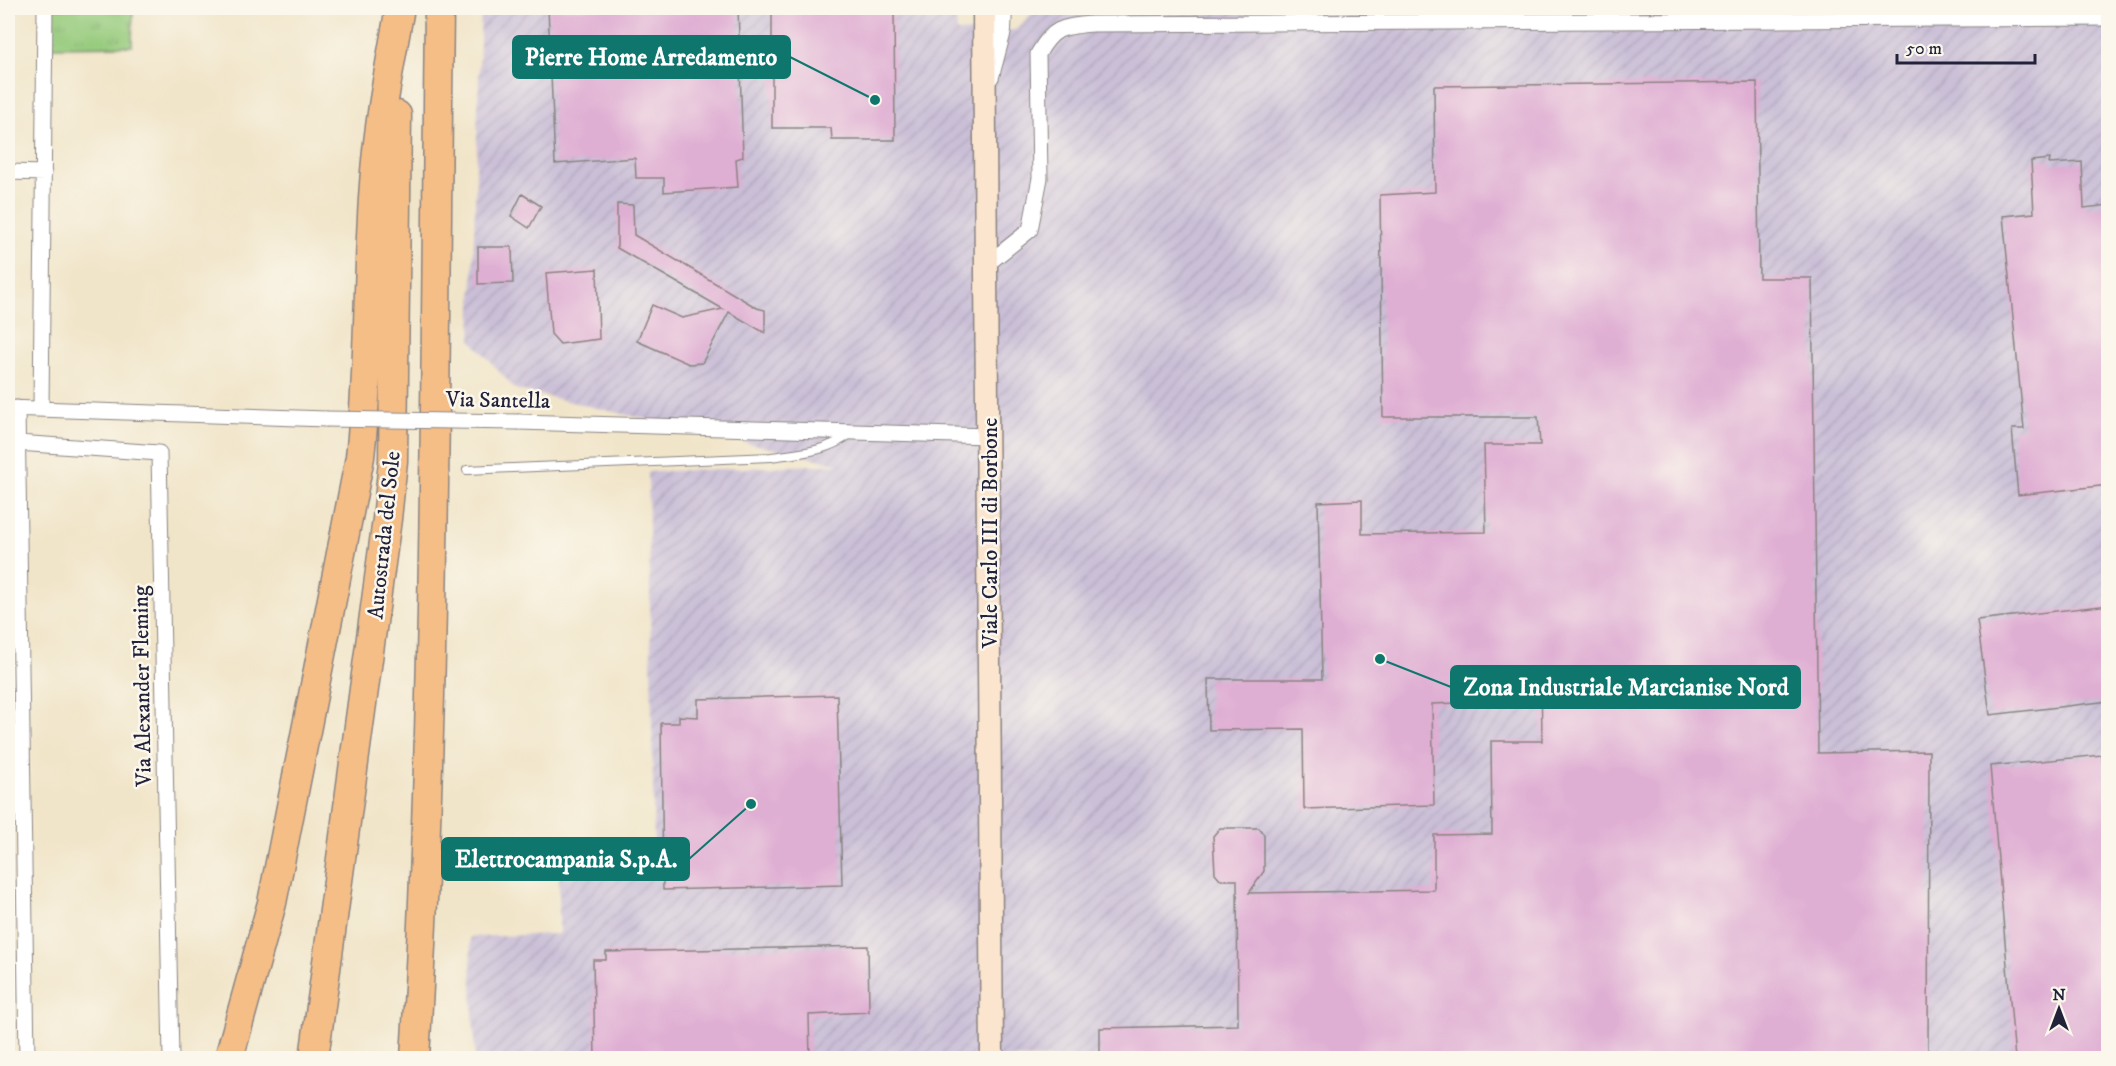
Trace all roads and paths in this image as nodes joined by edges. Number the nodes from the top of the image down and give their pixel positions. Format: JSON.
{"nodes":[{"id":1,"x":45,"y":8,"type":"edge"},
{"id":2,"x":439,"y":8,"type":"edge"},
{"id":3,"x":984,"y":8,"type":"edge"},
{"id":4,"x":1002,"y":8,"type":"edge"},
{"id":5,"x":399,"y":10,"type":"edge"},
{"id":6,"x":2109,"y":18,"type":"edge"},
{"id":7,"x":985,"y":93,"type":"junction"},
{"id":8,"x":8,"y":172,"type":"edge"},
{"id":9,"x":44,"y":173,"type":"junction"},
{"id":10,"x":986,"y":265,"type":"junction"},
{"id":11,"x":12,"y":408,"type":"edge"},
{"id":12,"x":41,"y":409,"type":"junction"},
{"id":13,"x":853,"y":432,"type":"junction"},
{"id":14,"x":988,"y":436,"type":"junction"},
{"id":15,"x":18,"y":443,"type":"junction"},
{"id":16,"x":467,"y":470,"type":"dead end"},
{"id":17,"x":418,"y":1004,"type":"junction"},
{"id":18,"x":27,"y":1059,"type":"edge"},
{"id":19,"x":171,"y":1059,"type":"edge"},
{"id":20,"x":230,"y":1059,"type":"edge"},
{"id":21,"x":314,"y":1059,"type":"edge"},
{"id":22,"x":415,"y":1059,"type":"edge"},
{"id":23,"x":426,"y":1059,"type":"edge"},
{"id":24,"x":992,"y":1059,"type":"edge"}],
"edges":[{"from":1,"to":9,"type":"street"},
{"from":2,"to":17,"type":"highway","name":"Autostrada del Sole"},
{"from":3,"to":7,"type":"main road","name":"Viale Carlo III di Borbone"},
{"from":4,"to":7,"type":"street"},
{"from":5,"to":20,"type":"highway"},
{"from":5,"to":21,"type":"highway","name":"Autostrada del Sole"},
{"from":6,"to":10,"type":"street"},
{"from":7,"to":10,"type":"main road","name":"Viale Carlo III di Borbone"},
{"from":8,"to":9,"type":"street"},
{"from":9,"to":12,"type":"street"},
{"from":10,"to":14,"type":"main road","name":"Viale Carlo III di Borbone"},
{"from":11,"to":12,"type":"street","name":"Via Santella"},
{"from":11,"to":15,"type":"street"},
{"from":12,"to":13,"type":"street","name":"Via Santella","bridge":true},
{"from":13,"to":14,"type":"street","name":"Via Santella"},
{"from":13,"to":16,"type":"lane"},
{"from":14,"to":24,"type":"main road","name":"Viale Carlo III di Borbone"},
{"from":15,"to":18,"type":"street"},
{"from":15,"to":19,"type":"street","name":"Via Alexander Fleming"},
{"from":17,"to":22,"type":"highway","name":"Autostrada del Sole"},
{"from":17,"to":23,"type":"highway"}]}
